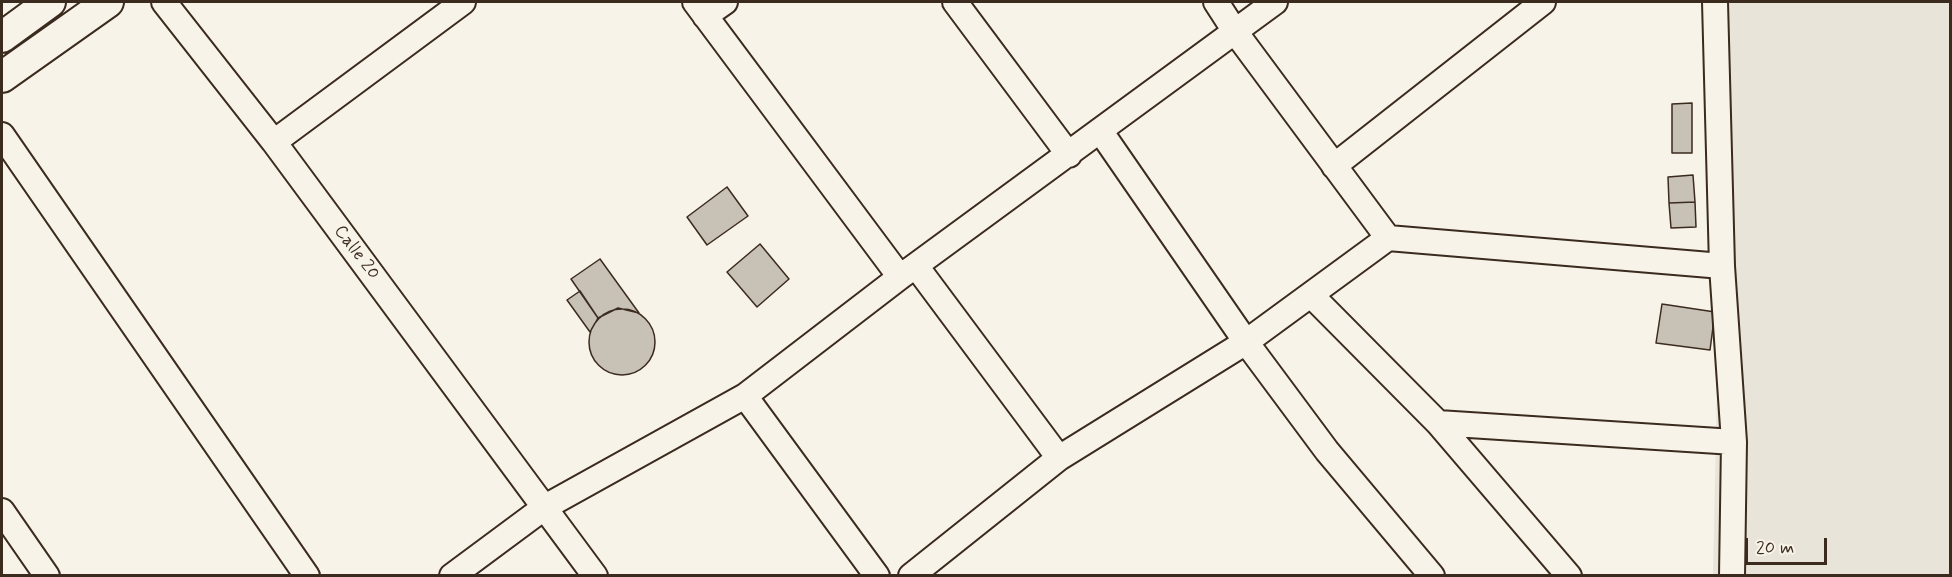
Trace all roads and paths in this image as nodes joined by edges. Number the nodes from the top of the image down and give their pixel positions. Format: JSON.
{"nodes":[{"id":1,"x":50,"y":2,"type":"edge"},
{"id":2,"x":108,"y":2,"type":"edge"},
{"id":3,"x":164,"y":2,"type":"edge"},
{"id":4,"x":463,"y":2,"type":"edge"},
{"id":5,"x":725,"y":2,"type":"edge"},
{"id":6,"x":955,"y":2,"type":"edge"},
{"id":7,"x":1216,"y":2,"type":"edge"},
{"id":8,"x":1275,"y":2,"type":"edge"},
{"id":9,"x":1543,"y":2,"type":"edge"},
{"id":10,"x":1715,"y":2,"type":"edge"},
{"id":11,"x":700,"y":9,"type":"edge"},
{"id":12,"x":1236,"y":33,"type":"junction"},
{"id":13,"x":2,"y":37,"type":"edge"},
{"id":14,"x":2,"y":77,"type":"edge"},
{"id":15,"x":1101,"y":132,"type":"junction"},
{"id":16,"x":2,"y":135,"type":"edge"},
{"id":17,"x":274,"y":142,"type":"junction"},
{"id":18,"x":1069,"y":155,"type":"junction"},
{"id":19,"x":1335,"y":166,"type":"junction"},
{"id":20,"x":1388,"y":238,"type":"junction"},
{"id":21,"x":1722,"y":266,"type":"junction"},
{"id":22,"x":908,"y":272,"type":"junction"},
{"id":23,"x":1311,"y":295,"type":"junction"},
{"id":24,"x":1246,"y":342,"type":"junction"},
{"id":25,"x":745,"y":396,"type":"junction"},
{"id":26,"x":1438,"y":423,"type":"junction"},
{"id":27,"x":1734,"y":442,"type":"junction"},
{"id":28,"x":1059,"y":459,"type":"junction"},
{"id":29,"x":545,"y":507,"type":"junction"},
{"id":30,"x":2,"y":511,"type":"edge"},
{"id":31,"x":47,"y":576,"type":"edge"},
{"id":32,"x":307,"y":576,"type":"edge"},
{"id":33,"x":452,"y":576,"type":"edge"},
{"id":34,"x":595,"y":576,"type":"edge"},
{"id":35,"x":877,"y":576,"type":"edge"},
{"id":36,"x":911,"y":576,"type":"edge"},
{"id":37,"x":1432,"y":576,"type":"edge"},
{"id":38,"x":1569,"y":576,"type":"edge"},
{"id":39,"x":1732,"y":576,"type":"edge"}],
"edges":[{"from":1,"to":13,"type":"street"},
{"from":2,"to":14,"type":"street"},
{"from":3,"to":17,"type":"street","name":"Calle 20"},
{"from":4,"to":17,"type":"street"},
{"from":5,"to":11,"type":"street"},
{"from":6,"to":18,"type":"street"},
{"from":7,"to":12,"type":"street"},
{"from":8,"to":12,"type":"street"},
{"from":9,"to":19,"type":"street"},
{"from":10,"to":21,"type":"street"},
{"from":11,"to":22,"type":"street"},
{"from":12,"to":15,"type":"street"},
{"from":12,"to":19,"type":"street"},
{"from":15,"to":18,"type":"street"},
{"from":15,"to":24,"type":"street"},
{"from":16,"to":32,"type":"street"},
{"from":17,"to":29,"type":"street","name":"Calle 20"},
{"from":18,"to":22,"type":"street"},
{"from":19,"to":20,"type":"street"},
{"from":20,"to":21,"type":"street"},
{"from":20,"to":23,"type":"street"},
{"from":21,"to":27,"type":"street"},
{"from":22,"to":25,"type":"street"},
{"from":22,"to":28,"type":"street"},
{"from":23,"to":24,"type":"street"},
{"from":23,"to":26,"type":"street"},
{"from":24,"to":28,"type":"street"},
{"from":24,"to":37,"type":"street"},
{"from":25,"to":29,"type":"street"},
{"from":25,"to":35,"type":"street"},
{"from":26,"to":27,"type":"street"},
{"from":26,"to":38,"type":"street"},
{"from":27,"to":39,"type":"street"},
{"from":28,"to":36,"type":"street"},
{"from":29,"to":33,"type":"street"},
{"from":29,"to":34,"type":"street","name":"Calle 20"},
{"from":30,"to":31,"type":"street"}]}
